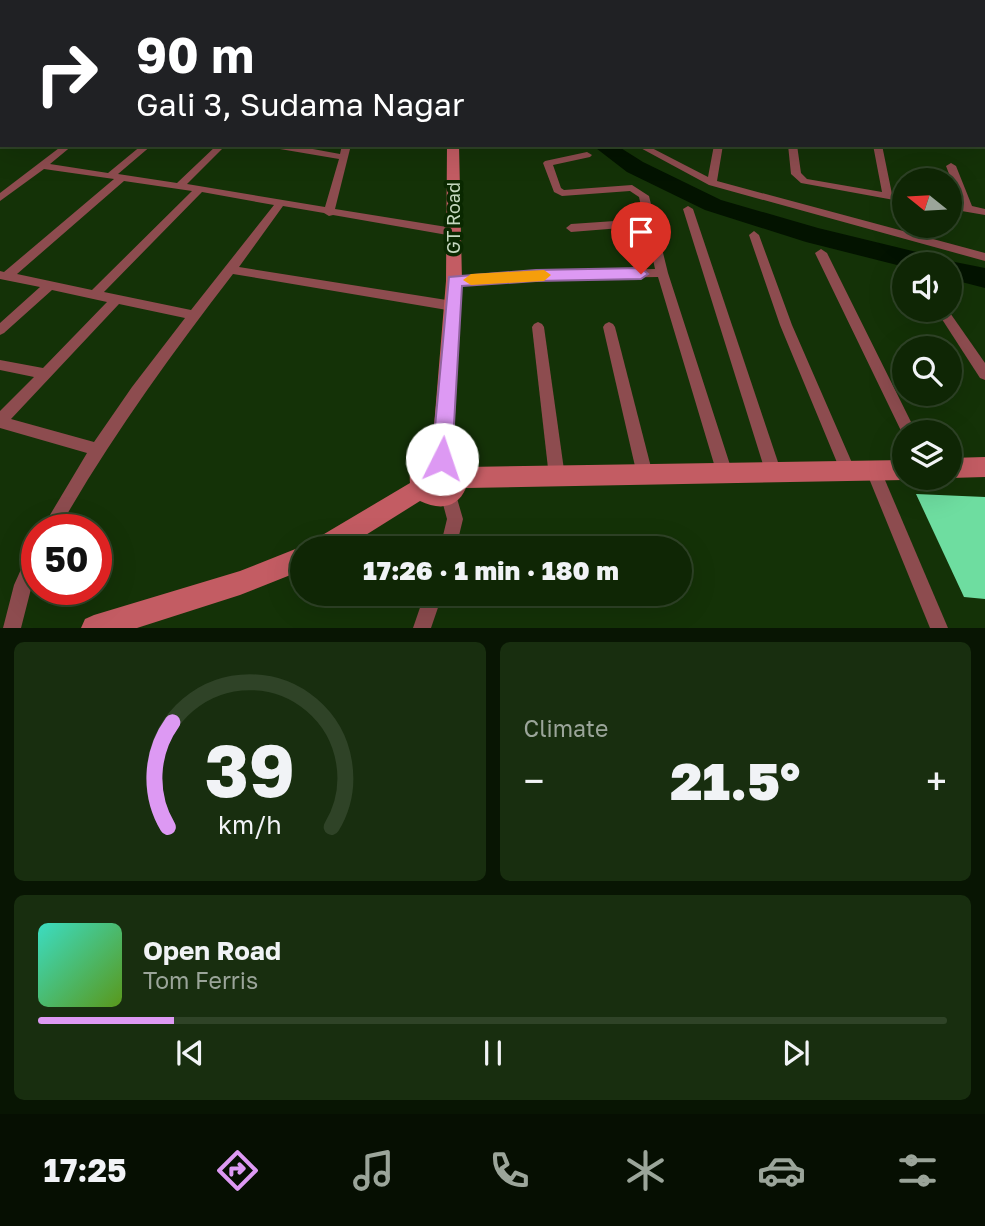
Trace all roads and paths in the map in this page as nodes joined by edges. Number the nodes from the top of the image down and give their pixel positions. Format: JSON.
{"nodes":[{"id":1,"x":67,"y":147,"type":"edge"},
{"id":2,"x":146,"y":147,"type":"edge"},
{"id":3,"x":220,"y":147,"type":"edge"},
{"id":4,"x":286,"y":147,"type":"edge"},
{"id":5,"x":346,"y":147,"type":"edge"},
{"id":6,"x":453,"y":147,"type":"edge"},
{"id":7,"x":643,"y":147,"type":"edge"},
{"id":8,"x":719,"y":147,"type":"edge"},
{"id":9,"x":792,"y":147,"type":"edge"},
{"id":10,"x":877,"y":147,"type":"edge"},
{"id":11,"x":587,"y":155,"type":"dead end"},
{"id":12,"x":344,"y":157,"type":"junction"},
{"id":13,"x":43,"y":166,"type":"junction"},
{"id":14,"x":951,"y":166,"type":"dead end"},
{"id":15,"x":111,"y":175,"type":"junction"},
{"id":16,"x":123,"y":177,"type":"junction"},
{"id":17,"x":712,"y":183,"type":"junction"},
{"id":18,"x":179,"y":186,"type":"junction"},
{"id":19,"x":200,"y":189,"type":"junction"},
{"id":20,"x":888,"y":196,"type":"junction"},
{"id":21,"x":892,"y":197,"type":"edge"},
{"id":22,"x":0,"y":198,"type":"edge"},
{"id":23,"x":280,"y":204,"type":"junction"},
{"id":24,"x":962,"y":208,"type":"edge"},
{"id":25,"x":688,"y":209,"type":"dead end"},
{"id":26,"x":968,"y":209,"type":"junction"},
{"id":27,"x":985,"y":212,"type":"edge"},
{"id":28,"x":329,"y":213,"type":"junction"},
{"id":29,"x":650,"y":222,"type":"junction"},
{"id":30,"x":571,"y":228,"type":"dead end"},
{"id":31,"x":453,"y":232,"type":"junction"},
{"id":32,"x":754,"y":235,"type":"dead end"},
{"id":33,"x":821,"y":253,"type":"dead end"},
{"id":34,"x":985,"y":257,"type":"edge"},
{"id":35,"x":233,"y":270,"type":"junction"},
{"id":36,"x":662,"y":273,"type":"junction"},
{"id":37,"x":3,"y":275,"type":"edge"},
{"id":38,"x":454,"y":281,"type":"junction"},
{"id":39,"x":50,"y":285,"type":"junction"},
{"id":40,"x":95,"y":294,"type":"junction"},
{"id":41,"x":118,"y":299,"type":"junction"},
{"id":42,"x":453,"y":306,"type":"junction"},
{"id":43,"x":194,"y":314,"type":"junction"},
{"id":44,"x":950,"y":322,"type":"edge"},
{"id":45,"x":538,"y":327,"type":"dead end"},
{"id":46,"x":609,"y":327,"type":"dead end"},
{"id":47,"x":0,"y":330,"type":"edge"},
{"id":48,"x":0,"y":365,"type":"edge"},
{"id":49,"x":47,"y":374,"type":"junction"},
{"id":50,"x":985,"y":374,"type":"edge"},
{"id":51,"x":903,"y":420,"type":"edge"},
{"id":52,"x":0,"y":422,"type":"edge"},
{"id":53,"x":100,"y":450,"type":"junction"},
{"id":54,"x":442,"y":459,"type":"junction"},
{"id":55,"x":985,"y":467,"type":"edge"},
{"id":56,"x":962,"y":468,"type":"edge"},
{"id":57,"x":892,"y":470,"type":"edge"},
{"id":58,"x":874,"y":471,"type":"junction"},
{"id":59,"x":848,"y":472,"type":"junction"},
{"id":60,"x":725,"y":474,"type":"junction"},
{"id":61,"x":774,"y":474,"type":"junction"},
{"id":62,"x":645,"y":475,"type":"junction"},
{"id":63,"x":557,"y":477,"type":"junction"},
{"id":64,"x":453,"y":485,"type":"junction"},
{"id":65,"x":422,"y":488,"type":"junction"},
{"id":66,"x":59,"y":514,"type":"edge"},
{"id":67,"x":342,"y":536,"type":"edge"},
{"id":68,"x":451,"y":536,"type":"edge"},
{"id":69,"x":290,"y":563,"type":"edge"},
{"id":70,"x":21,"y":593,"type":"edge"},
{"id":71,"x":430,"y":606,"type":"edge"},
{"id":72,"x":12,"y":628,"type":"edge"},
{"id":73,"x":94,"y":628,"type":"edge"},
{"id":74,"x":422,"y":628,"type":"edge"},
{"id":75,"x":939,"y":628,"type":"edge"}],
"edges":[{"from":1,"to":13,"type":"street"},
{"from":2,"to":15,"type":"street"},
{"from":3,"to":18,"type":"street"},
{"from":4,"to":12,"type":"street"},
{"from":5,"to":12,"type":"street"},
{"from":6,"to":31,"type":"main road","name":"GT Road"},
{"from":7,"to":17,"type":"street"},
{"from":8,"to":17,"type":"street"},
{"from":9,"to":20,"type":"street"},
{"from":10,"to":20,"type":"street"},
{"from":11,"to":29,"type":"street"},
{"from":12,"to":28,"type":"street"},
{"from":13,"to":15,"type":"street"},
{"from":13,"to":22,"type":"street"},
{"from":14,"to":26,"type":"street"},
{"from":15,"to":16,"type":"street"},
{"from":16,"to":18,"type":"street"},
{"from":16,"to":37,"type":"street"},
{"from":17,"to":34,"type":"street"},
{"from":18,"to":19,"type":"street"},
{"from":19,"to":23,"type":"street"},
{"from":19,"to":40,"type":"street"},
{"from":20,"to":21,"type":"street"},
{"from":23,"to":28,"type":"street"},
{"from":23,"to":35,"type":"street"},
{"from":24,"to":26,"type":"street"},
{"from":25,"to":61,"type":"street"},
{"from":26,"to":27,"type":"street"},
{"from":28,"to":31,"type":"street"},
{"from":29,"to":30,"type":"street"},
{"from":29,"to":36,"type":"street"},
{"from":31,"to":38,"type":"main road","name":"GT Road"},
{"from":32,"to":59,"type":"street"},
{"from":33,"to":51,"type":"street"},
{"from":35,"to":42,"type":"street"},
{"from":35,"to":43,"type":"street"},
{"from":36,"to":38,"type":"street"},
{"from":36,"to":60,"type":"street"},
{"from":37,"to":39,"type":"street"},
{"from":38,"to":42,"type":"main road","name":"GT Road"},
{"from":39,"to":40,"type":"street"},
{"from":39,"to":47,"type":"street"},
{"from":40,"to":41,"type":"street"},
{"from":41,"to":43,"type":"street"},
{"from":41,"to":49,"type":"street"},
{"from":42,"to":54,"type":"main road","name":"GT Road"},
{"from":43,"to":53,"type":"street"},
{"from":44,"to":50,"type":"street"},
{"from":45,"to":63,"type":"street"},
{"from":46,"to":62,"type":"street"},
{"from":48,"to":49,"type":"street"},
{"from":49,"to":52,"type":"street"},
{"from":52,"to":53,"type":"street"},
{"from":53,"to":66,"type":"street"},
{"from":54,"to":64,"type":"main road"},
{"from":54,"to":65,"type":"main road"},
{"from":55,"to":56,"type":"main road"},
{"from":57,"to":58,"type":"main road"},
{"from":58,"to":59,"type":"main road"},
{"from":58,"to":75,"type":"street"},
{"from":59,"to":61,"type":"main road"},
{"from":60,"to":61,"type":"main road"},
{"from":60,"to":62,"type":"main road"},
{"from":62,"to":63,"type":"main road"},
{"from":63,"to":64,"type":"main road"},
{"from":64,"to":65,"type":"main road"},
{"from":64,"to":68,"type":"street"},
{"from":65,"to":67,"type":"main road"},
{"from":69,"to":73,"type":"main road"},
{"from":70,"to":72,"type":"street"},
{"from":71,"to":74,"type":"street"}]}
